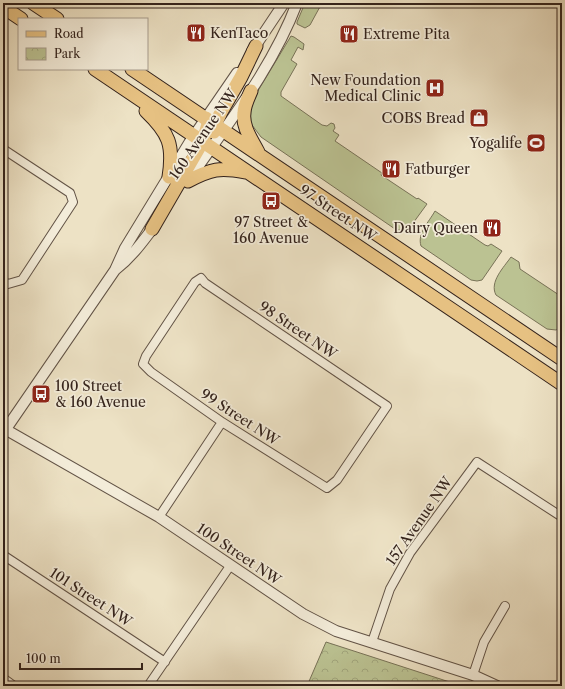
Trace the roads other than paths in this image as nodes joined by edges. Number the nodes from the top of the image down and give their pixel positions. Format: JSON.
{"nodes":[{"id":1,"x":33,"y":3,"type":"edge"},
{"id":2,"x":284,"y":3,"type":"edge"},
{"id":3,"x":297,"y":3,"type":"edge"},
{"id":4,"x":3,"y":7,"type":"edge"},
{"id":5,"x":20,"y":18,"type":"edge"},
{"id":6,"x":56,"y":18,"type":"edge"},
{"id":7,"x":256,"y":46,"type":"joint"},
{"id":8,"x":96,"y":70,"type":"edge"},
{"id":9,"x":134,"y":70,"type":"edge"},
{"id":10,"x":120,"y":86,"type":"junction"},
{"id":11,"x":251,"y":92,"type":"junction"},
{"id":12,"x":215,"y":124,"type":"junction"},
{"id":13,"x":203,"y":141,"type":"junction"},
{"id":14,"x":3,"y":149,"type":"edge"},
{"id":15,"x":260,"y":155,"type":"junction"},
{"id":16,"x":249,"y":172,"type":"junction"},
{"id":17,"x":169,"y":177,"type":"junction"},
{"id":18,"x":188,"y":181,"type":"junction"},
{"id":19,"x":152,"y":229,"type":"junction"},
{"id":20,"x":115,"y":270,"type":"junction"},
{"id":21,"x":5,"y":282,"type":"edge"},
{"id":22,"x":562,"y":359,"type":"edge"},
{"id":23,"x":143,"y":364,"type":"joint"},
{"id":24,"x":562,"y":384,"type":"edge"},
{"id":25,"x":222,"y":422,"type":"junction"},
{"id":26,"x":4,"y":429,"type":"edge"},
{"id":27,"x":327,"y":488,"type":"joint"},
{"id":28,"x":159,"y":517,"type":"junction"},
{"id":29,"x":562,"y":517,"type":"edge"},
{"id":30,"x":3,"y":555,"type":"edge"},
{"id":31,"x":230,"y":566,"type":"junction"},
{"id":32,"x":505,"y":606,"type":"dead end"},
{"id":33,"x":372,"y":642,"type":"junction"},
{"id":34,"x":165,"y":662,"type":"junction"},
{"id":35,"x":473,"y":675,"type":"junction"},
{"id":36,"x":3,"y":678,"type":"edge"},
{"id":37,"x":14,"y":686,"type":"edge"},
{"id":38,"x":148,"y":686,"type":"edge"},
{"id":39,"x":497,"y":686,"type":"edge"}],
"edges":[{"from":1,"to":6,"type":"main road"},
{"from":2,"to":7,"type":"street"},
{"from":3,"to":11,"type":"street","name":"160 Avenue NW"},
{"from":4,"to":5,"type":"main road"},
{"from":7,"to":12,"type":"main road"},
{"from":8,"to":10,"type":"main road","name":"97 Street NW"},
{"from":9,"to":12,"type":"main road","name":"97 Street NW"},
{"from":10,"to":13,"type":"main road","name":"97 Street NW"},
{"from":10,"to":17,"type":"main road"},
{"from":11,"to":12,"type":"street","name":"160 Avenue NW"},
{"from":11,"to":15,"type":"main road"},
{"from":12,"to":13,"type":"street","name":"160 Avenue NW"},
{"from":12,"to":13,"type":"main road"},
{"from":12,"to":15,"type":"main road","name":"97 Street NW"},
{"from":13,"to":16,"type":"main road","name":"97 Street NW"},
{"from":13,"to":17,"type":"street","name":"160 Avenue NW"},
{"from":13,"to":18,"type":"street","name":"160 Avenue NW"},
{"from":13,"to":19,"type":"main road"},
{"from":14,"to":21,"type":"street"},
{"from":15,"to":22,"type":"main road","name":"97 Street NW"},
{"from":16,"to":18,"type":"main road"},
{"from":16,"to":24,"type":"main road","name":"97 Street NW"},
{"from":17,"to":20,"type":"street","name":"160 Avenue NW"},
{"from":18,"to":19,"type":"street","name":"160 Avenue NW"},
{"from":19,"to":20,"type":"street","name":"160 Avenue NW"},
{"from":20,"to":26,"type":"street","name":"160 Avenue NW"},
{"from":23,"to":25,"type":"street","name":"99 Street NW"},
{"from":23,"to":27,"type":"street","name":"98 Street NW"},
{"from":25,"to":27,"type":"street","name":"99 Street NW"},
{"from":25,"to":28,"type":"street"},
{"from":26,"to":28,"type":"street","name":"100 Street NW"},
{"from":28,"to":31,"type":"street","name":"100 Street NW"},
{"from":29,"to":33,"type":"street","name":"157 Avenue NW"},
{"from":30,"to":34,"type":"street","name":"101 Street NW"},
{"from":31,"to":33,"type":"street","name":"100 Street NW"},
{"from":31,"to":34,"type":"street"},
{"from":32,"to":35,"type":"street"},
{"from":33,"to":35,"type":"street","name":"100 Street NW"},
{"from":34,"to":38,"type":"street"},
{"from":35,"to":39,"type":"street","name":"100 Street NW"},
{"from":36,"to":37,"type":"street"}]}
